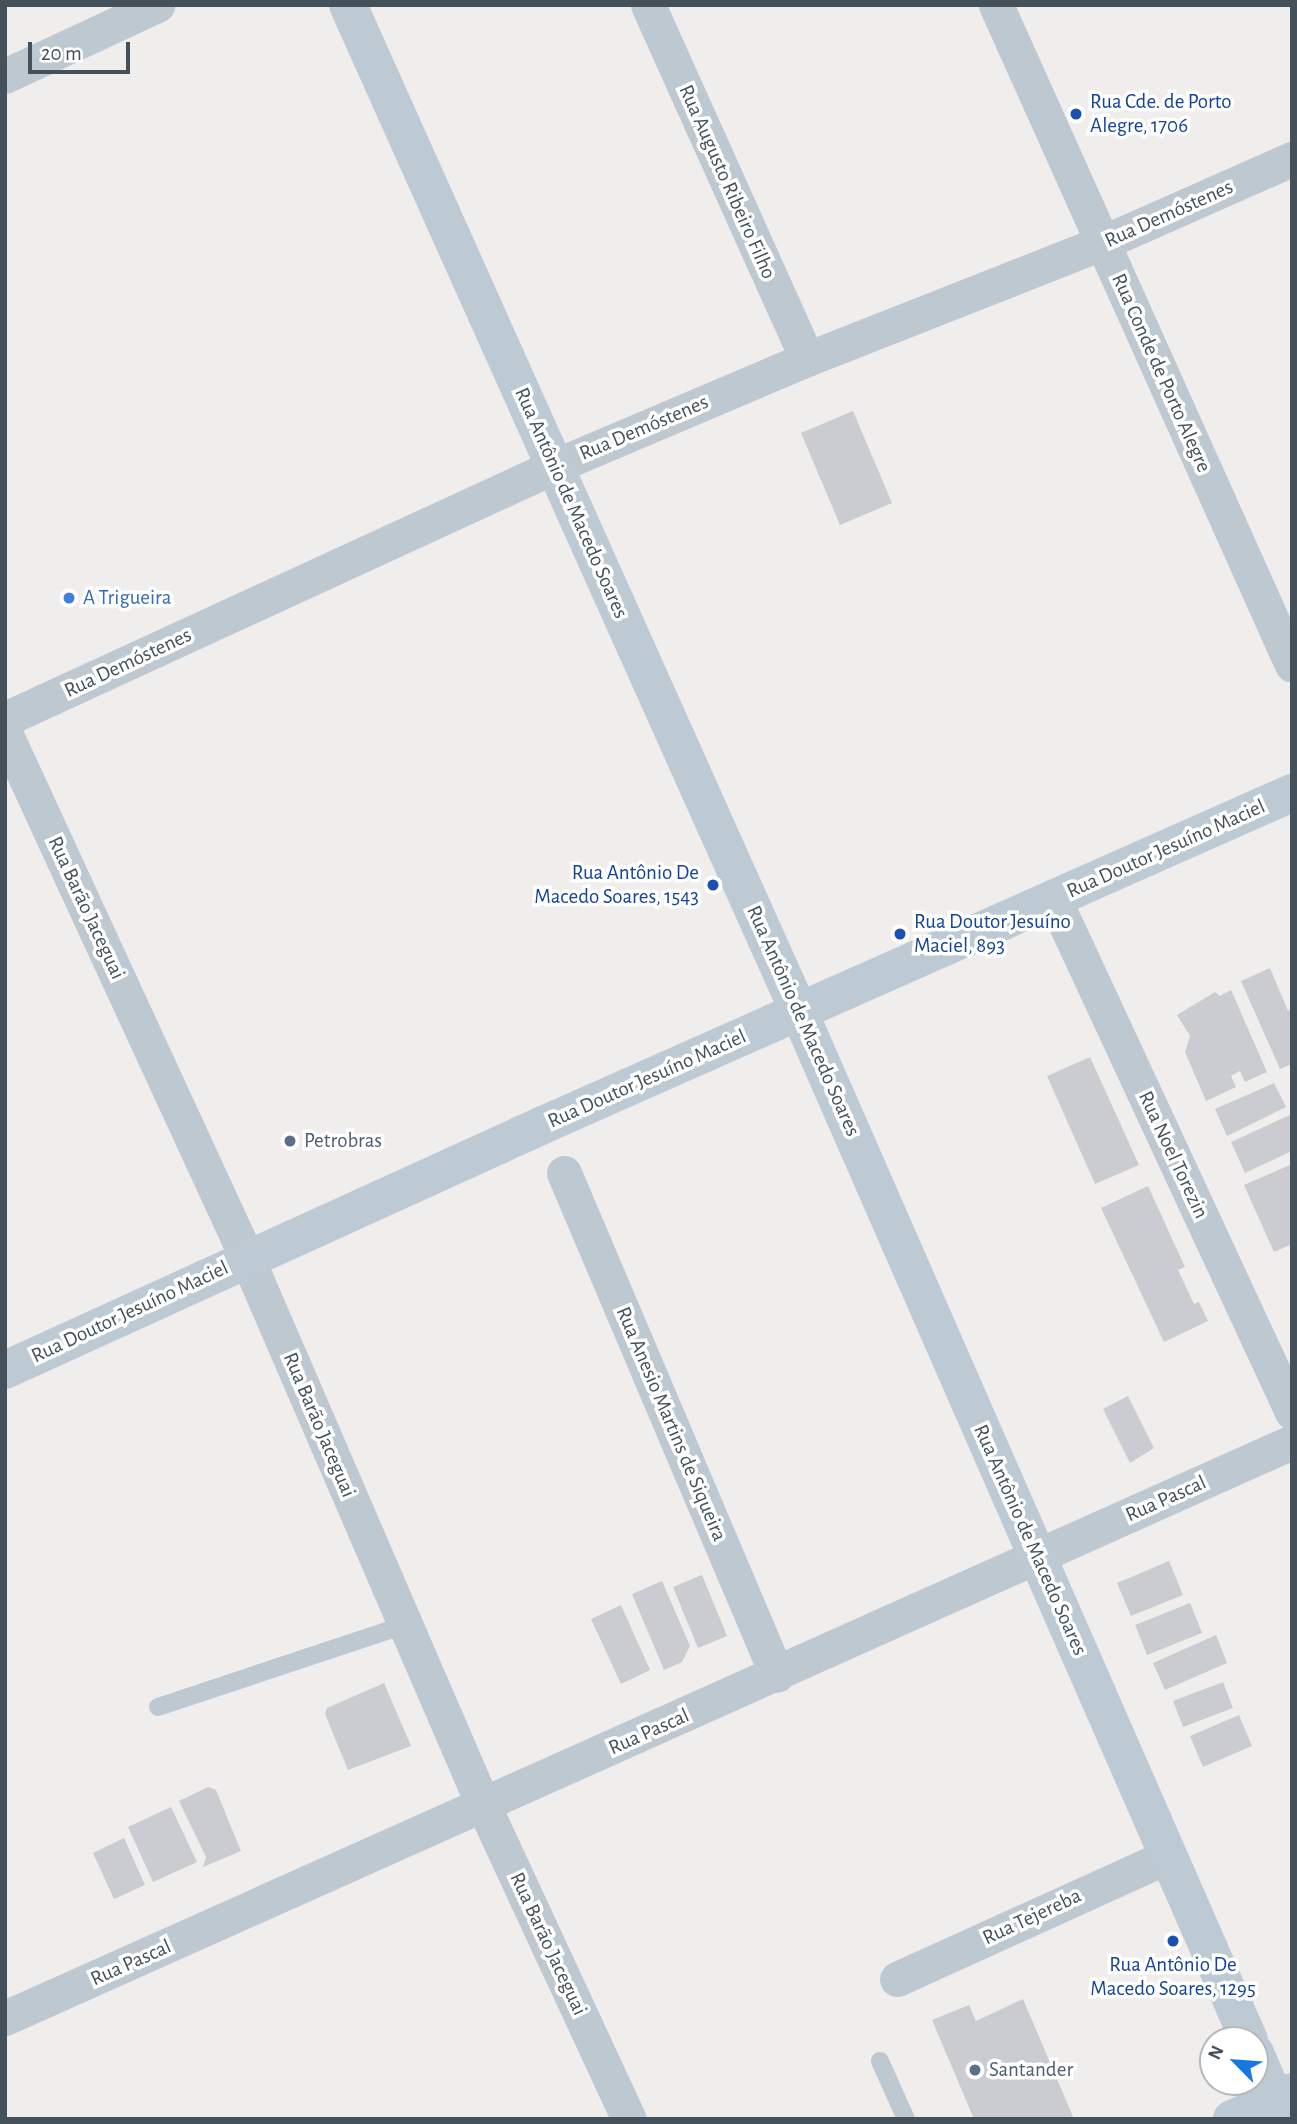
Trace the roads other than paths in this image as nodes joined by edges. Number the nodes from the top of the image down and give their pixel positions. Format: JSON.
{"nodes":[{"id":1,"x":157,"y":5,"type":"edge"},
{"id":2,"x":348,"y":5,"type":"edge"},
{"id":3,"x":648,"y":5,"type":"edge"},
{"id":4,"x":996,"y":5,"type":"edge"},
{"id":5,"x":5,"y":76,"type":"edge"},
{"id":6,"x":1292,"y":159,"type":"edge"},
{"id":7,"x":1102,"y":243,"type":"junction"},
{"id":8,"x":807,"y":359,"type":"junction"},
{"id":9,"x":555,"y":466,"type":"junction"},
{"id":10,"x":1292,"y":665,"type":"edge"},
{"id":11,"x":5,"y":719,"type":"edge"},
{"id":12,"x":5,"y":733,"type":"edge"},
{"id":13,"x":1292,"y":793,"type":"edge"},
{"id":14,"x":1054,"y":899,"type":"junction"},
{"id":15,"x":799,"y":1012,"type":"junction"},
{"id":16,"x":565,"y":1173,"type":"dead end"},
{"id":17,"x":247,"y":1258,"type":"junction"},
{"id":18,"x":5,"y":1370,"type":"edge"},
{"id":19,"x":1292,"y":1412,"type":"edge"},
{"id":20,"x":1292,"y":1442,"type":"edge"},
{"id":21,"x":1038,"y":1556,"type":"junction"},
{"id":22,"x":405,"y":1625,"type":"junction"},
{"id":23,"x":777,"y":1675,"type":"junction"},
{"id":24,"x":158,"y":1707,"type":"dead end"},
{"id":25,"x":484,"y":1807,"type":"junction"},
{"id":26,"x":1168,"y":1856,"type":"junction"},
{"id":27,"x":897,"y":1979,"type":"dead end"},
{"id":28,"x":5,"y":2018,"type":"edge"},
{"id":29,"x":1243,"y":2026,"type":"edge"},
{"id":30,"x":880,"y":2061,"type":"dead end"},
{"id":31,"x":1269,"y":2078,"type":"edge"},
{"id":32,"x":1283,"y":2103,"type":"edge"},
{"id":33,"x":629,"y":2119,"type":"edge"},
{"id":34,"x":906,"y":2119,"type":"edge"},
{"id":35,"x":1232,"y":2119,"type":"edge"}],
"edges":[{"from":1,"to":5,"type":"street"},
{"from":2,"to":9,"type":"main road","name":"Rua Antônio de Macedo Soares"},
{"from":3,"to":8,"type":"street","name":"Rua Augusto Ribeiro Filho"},
{"from":4,"to":7,"type":"street","name":"Rua Conde de Porto Alegre"},
{"from":6,"to":7,"type":"street","name":"Rua Demóstenes"},
{"from":7,"to":8,"type":"street","name":"Rua Demóstenes"},
{"from":7,"to":10,"type":"street","name":"Rua Conde de Porto Alegre"},
{"from":8,"to":9,"type":"street","name":"Rua Demóstenes"},
{"from":9,"to":11,"type":"street","name":"Rua Demóstenes"},
{"from":9,"to":15,"type":"main road","name":"Rua Antônio de Macedo Soares"},
{"from":12,"to":17,"type":"street","name":"Rua Barão Jaceguai"},
{"from":13,"to":14,"type":"main road","name":"Rua Doutor Jesuíno Maciel"},
{"from":14,"to":15,"type":"main road","name":"Rua Doutor Jesuíno Maciel"},
{"from":14,"to":19,"type":"street","name":"Rua Noel Torezin"},
{"from":15,"to":17,"type":"main road","name":"Rua Doutor Jesuíno Maciel"},
{"from":15,"to":21,"type":"main road","name":"Rua Antônio de Macedo Soares"},
{"from":16,"to":23,"type":"street","name":"Rua Anesio Martins de Siqueira"},
{"from":17,"to":18,"type":"main road","name":"Rua Doutor Jesuíno Maciel"},
{"from":17,"to":22,"type":"street","name":"Rua Barão Jaceguai"},
{"from":20,"to":21,"type":"street","name":"Rua Pascal"},
{"from":21,"to":23,"type":"street","name":"Rua Pascal"},
{"from":21,"to":26,"type":"main road","name":"Rua Antônio de Macedo Soares"},
{"from":22,"to":24,"type":"lane"},
{"from":22,"to":25,"type":"street","name":"Rua Barão Jaceguai"},
{"from":23,"to":25,"type":"street","name":"Rua Pascal"},
{"from":25,"to":28,"type":"street","name":"Rua Pascal"},
{"from":25,"to":33,"type":"street","name":"Rua Barão Jaceguai"},
{"from":26,"to":27,"type":"street","name":"Rua Tejereba"},
{"from":26,"to":29,"type":"main road","name":"Rua Antônio de Macedo Soares"},
{"from":30,"to":34,"type":"lane"},
{"from":31,"to":32,"type":"main road"},
{"from":32,"to":35,"type":"main road"}]}
